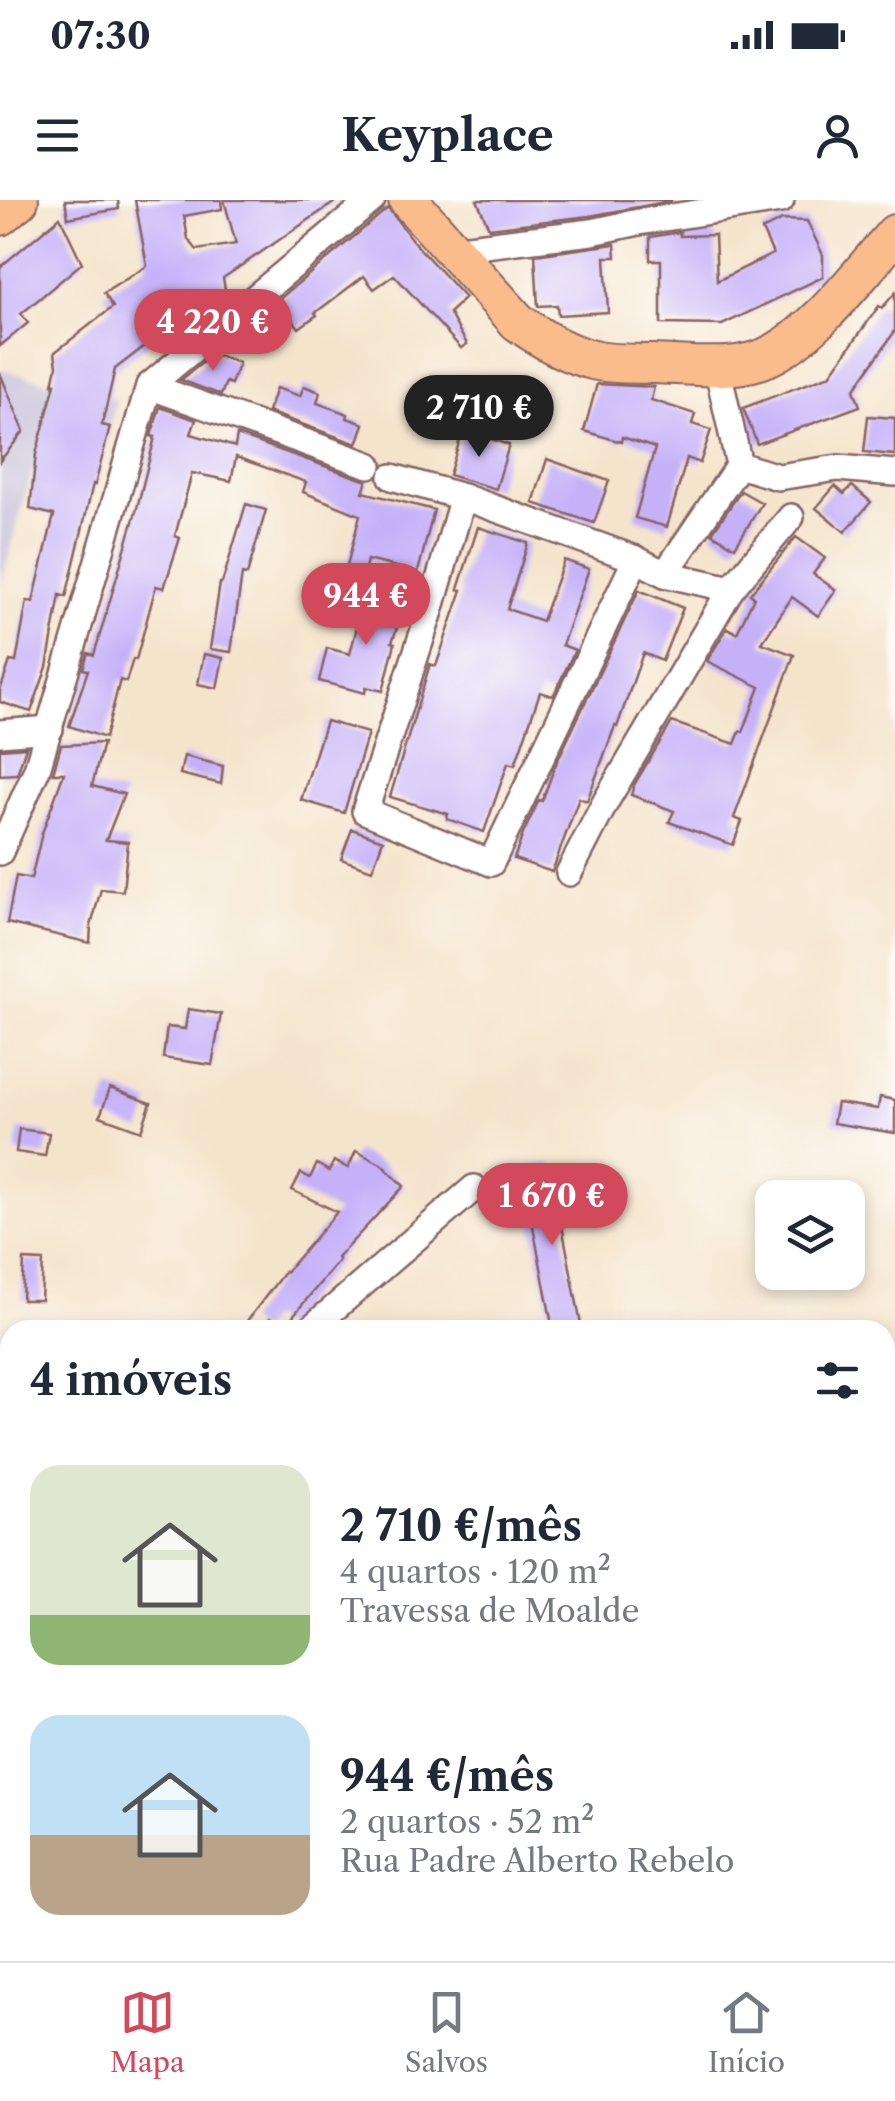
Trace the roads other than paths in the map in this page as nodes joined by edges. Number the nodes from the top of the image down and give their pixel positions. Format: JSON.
{"nodes":[{"id":1,"x":20,"y":200,"type":"edge"},
{"id":2,"x":372,"y":200,"type":"edge"},
{"id":3,"x":408,"y":200,"type":"edge"},
{"id":4,"x":780,"y":200,"type":"edge"},
{"id":5,"x":0,"y":216,"type":"edge"},
{"id":6,"x":895,"y":234,"type":"edge"},
{"id":7,"x":451,"y":249,"type":"junction"},
{"id":8,"x":720,"y":366,"type":"junction"},
{"id":9,"x":149,"y":386,"type":"junction"},
{"id":10,"x":369,"y":464,"type":"dead end"},
{"id":11,"x":739,"y":465,"type":"junction"},
{"id":12,"x":895,"y":473,"type":"edge"},
{"id":13,"x":392,"y":477,"type":"dead end"},
{"id":14,"x":463,"y":497,"type":"junction"},
{"id":15,"x":791,"y":517,"type":"dead end"},
{"id":16,"x":636,"y":559,"type":"junction"},
{"id":17,"x":665,"y":574,"type":"junction"},
{"id":18,"x":732,"y":590,"type":"junction"},
{"id":19,"x":50,"y":729,"type":"junction"},
{"id":20,"x":0,"y":733,"type":"edge"},
{"id":21,"x":0,"y":852,"type":"edge"},
{"id":22,"x":569,"y":873,"type":"dead end"},
{"id":23,"x":474,"y":1188,"type":"dead end"},
{"id":24,"x":321,"y":1320,"type":"edge"}],
"edges":[{"from":1,"to":5,"type":"main road"},
{"from":2,"to":9,"type":"street"},
{"from":3,"to":7,"type":"main road"},
{"from":4,"to":7,"type":"street"},
{"from":6,"to":8,"type":"main road"},
{"from":7,"to":8,"type":"main road"},
{"from":8,"to":11,"type":"street"},
{"from":9,"to":10,"type":"street"},
{"from":9,"to":19,"type":"street"},
{"from":11,"to":12,"type":"street"},
{"from":11,"to":17,"type":"street"},
{"from":13,"to":14,"type":"street"},
{"from":14,"to":16,"type":"street"},
{"from":14,"to":16,"type":"street"},
{"from":15,"to":18,"type":"street"},
{"from":16,"to":17,"type":"street"},
{"from":17,"to":18,"type":"street"},
{"from":18,"to":22,"type":"street"},
{"from":19,"to":20,"type":"street"},
{"from":19,"to":21,"type":"street"},
{"from":23,"to":24,"type":"street"}]}
